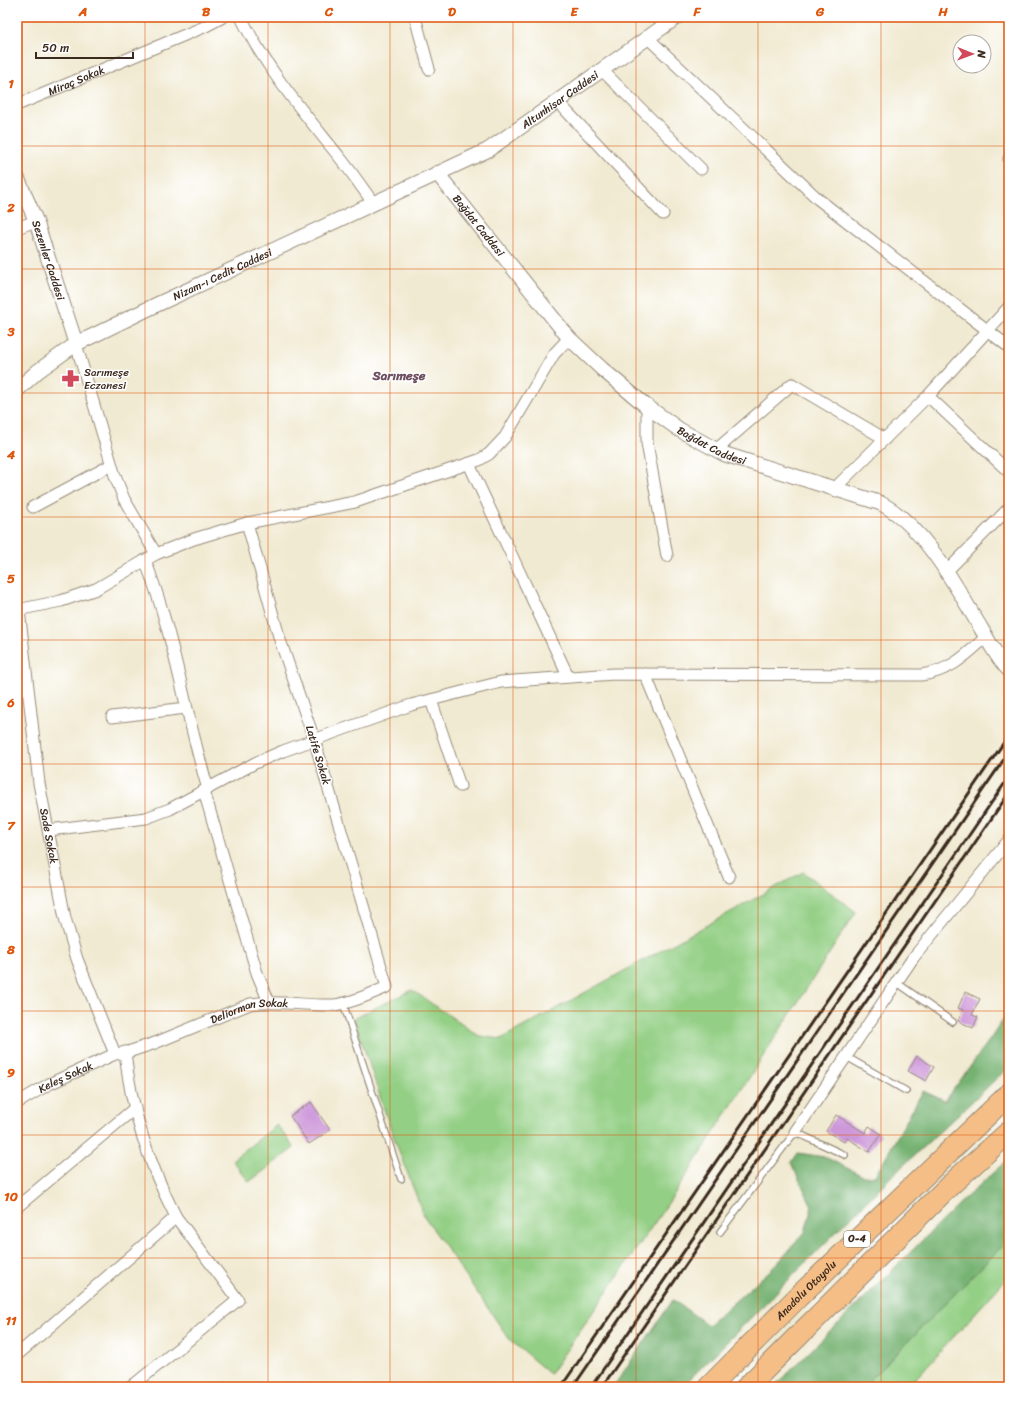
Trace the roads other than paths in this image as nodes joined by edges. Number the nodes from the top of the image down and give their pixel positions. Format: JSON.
{"nodes":[{"id":1,"x":223,"y":17,"type":"edge"},
{"id":2,"x":241,"y":17,"type":"edge"},
{"id":3,"x":415,"y":17,"type":"edge"},
{"id":4,"x":677,"y":17,"type":"edge"},
{"id":5,"x":648,"y":38,"type":"junction"},
{"id":6,"x":429,"y":69,"type":"dead end"},
{"id":7,"x":602,"y":70,"type":"junction"},
{"id":8,"x":558,"y":102,"type":"junction"},
{"id":9,"x":17,"y":105,"type":"edge"},
{"id":10,"x":701,"y":169,"type":"dead end"},
{"id":11,"x":437,"y":173,"type":"junction"},
{"id":12,"x":17,"y":177,"type":"edge"},
{"id":13,"x":374,"y":204,"type":"junction"},
{"id":14,"x":663,"y":214,"type":"dead end"},
{"id":15,"x":36,"y":221,"type":"junction"},
{"id":16,"x":17,"y":228,"type":"edge"},
{"id":17,"x":1009,"y":307,"type":"edge"},
{"id":18,"x":986,"y":330,"type":"junction"},
{"id":19,"x":569,"y":338,"type":"junction"},
{"id":20,"x":76,"y":344,"type":"junction"},
{"id":21,"x":1009,"y":347,"type":"edge"},
{"id":22,"x":17,"y":390,"type":"edge"},
{"id":23,"x":928,"y":396,"type":"junction"},
{"id":24,"x":647,"y":406,"type":"junction"},
{"id":25,"x":884,"y":439,"type":"junction"},
{"id":26,"x":716,"y":450,"type":"junction"},
{"id":27,"x":469,"y":464,"type":"junction"},
{"id":28,"x":111,"y":465,"type":"junction"},
{"id":29,"x":1009,"y":472,"type":"edge"},
{"id":30,"x":835,"y":488,"type":"junction"},
{"id":31,"x":33,"y":507,"type":"dead end"},
{"id":32,"x":1009,"y":508,"type":"edge"},
{"id":33,"x":247,"y":523,"type":"junction"},
{"id":34,"x":156,"y":554,"type":"junction"},
{"id":35,"x":667,"y":556,"type":"dead end"},
{"id":36,"x":145,"y":560,"type":"junction"},
{"id":37,"x":946,"y":572,"type":"junction"},
{"id":38,"x":18,"y":610,"type":"edge"},
{"id":39,"x":986,"y":637,"type":"junction"},
{"id":40,"x":1009,"y":670,"type":"edge"},
{"id":41,"x":645,"y":674,"type":"junction"},
{"id":42,"x":568,"y":676,"type":"junction"},
{"id":43,"x":432,"y":700,"type":"junction"},
{"id":44,"x":186,"y":708,"type":"junction"},
{"id":45,"x":112,"y":717,"type":"dead end"},
{"id":46,"x":314,"y":739,"type":"junction"},
{"id":47,"x":460,"y":786,"type":"dead end"},
{"id":48,"x":206,"y":790,"type":"junction"},
{"id":49,"x":49,"y":830,"type":"junction"},
{"id":50,"x":1009,"y":840,"type":"edge"},
{"id":51,"x":730,"y":877,"type":"dead end"},
{"id":52,"x":896,"y":982,"type":"junction"},
{"id":53,"x":387,"y":987,"type":"joint"},
{"id":54,"x":270,"y":1002,"type":"junction"},
{"id":55,"x":343,"y":1003,"type":"junction"},
{"id":56,"x":953,"y":1022,"type":"dead end"},
{"id":57,"x":120,"y":1053,"type":"junction"},
{"id":58,"x":847,"y":1057,"type":"junction"},
{"id":59,"x":906,"y":1091,"type":"dead end"},
{"id":60,"x":1009,"y":1094,"type":"edge"},
{"id":61,"x":17,"y":1103,"type":"edge"},
{"id":62,"x":134,"y":1108,"type":"junction"},
{"id":63,"x":795,"y":1132,"type":"junction"},
{"id":64,"x":1009,"y":1132,"type":"edge"},
{"id":65,"x":845,"y":1155,"type":"dead end"},
{"id":66,"x":402,"y":1179,"type":"dead end"},
{"id":67,"x":17,"y":1207,"type":"edge"},
{"id":68,"x":176,"y":1217,"type":"junction"},
{"id":69,"x":720,"y":1232,"type":"dead end"},
{"id":70,"x":17,"y":1355,"type":"edge"},
{"id":71,"x":131,"y":1387,"type":"edge"},
{"id":72,"x":708,"y":1387,"type":"edge"},
{"id":73,"x":747,"y":1387,"type":"edge"}],
"edges":[{"from":1,"to":9,"type":"street","name":"Miraç Sokak"},
{"from":2,"to":13,"type":"street"},
{"from":3,"to":6,"type":"street"},
{"from":4,"to":5,"type":"street","name":"Altunhisar Caddesi"},
{"from":5,"to":7,"type":"street","name":"Altunhisar Caddesi"},
{"from":5,"to":18,"type":"street"},
{"from":7,"to":8,"type":"street","name":"Altunhisar Caddesi"},
{"from":7,"to":10,"type":"street"},
{"from":8,"to":11,"type":"street","name":"Altunhisar Caddesi"},
{"from":8,"to":14,"type":"street"},
{"from":11,"to":13,"type":"street","name":"Nizam-ı Cedit Caddesi"},
{"from":11,"to":19,"type":"street","name":"Bağdat Caddesi"},
{"from":12,"to":15,"type":"street","name":"Sezenler Caddesi"},
{"from":13,"to":20,"type":"street","name":"Nizam-ı Cedit Caddesi"},
{"from":15,"to":16,"type":"street"},
{"from":15,"to":20,"type":"street","name":"Sezenler Caddesi"},
{"from":17,"to":18,"type":"street"},
{"from":18,"to":21,"type":"street"},
{"from":18,"to":23,"type":"street"},
{"from":19,"to":24,"type":"street","name":"Bağdat Caddesi"},
{"from":19,"to":27,"type":"street"},
{"from":20,"to":22,"type":"street","name":"Nizam-ı Cedit Caddesi"},
{"from":20,"to":28,"type":"street"},
{"from":23,"to":25,"type":"street"},
{"from":23,"to":29,"type":"street"},
{"from":24,"to":26,"type":"street","name":"Bağdat Caddesi"},
{"from":24,"to":35,"type":"street"},
{"from":25,"to":26,"type":"street"},
{"from":25,"to":30,"type":"street"},
{"from":26,"to":30,"type":"street","name":"Bağdat Caddesi"},
{"from":27,"to":33,"type":"street"},
{"from":27,"to":42,"type":"street"},
{"from":28,"to":31,"type":"street"},
{"from":28,"to":34,"type":"street"},
{"from":30,"to":37,"type":"street","name":"Bağdat Caddesi"},
{"from":32,"to":37,"type":"street"},
{"from":33,"to":34,"type":"street"},
{"from":33,"to":46,"type":"street","name":"Latife Sokak"},
{"from":34,"to":36,"type":"street"},
{"from":36,"to":38,"type":"street"},
{"from":36,"to":44,"type":"street"},
{"from":37,"to":39,"type":"street","name":"Bağdat Caddesi"},
{"from":38,"to":49,"type":"street","name":"Sade Sokak"},
{"from":39,"to":40,"type":"street","name":"Bağdat Caddesi"},
{"from":39,"to":41,"type":"street"},
{"from":41,"to":42,"type":"street"},
{"from":41,"to":51,"type":"street"},
{"from":42,"to":43,"type":"street"},
{"from":43,"to":46,"type":"street"},
{"from":43,"to":47,"type":"street"},
{"from":44,"to":45,"type":"street"},
{"from":44,"to":48,"type":"street"},
{"from":46,"to":48,"type":"street"},
{"from":46,"to":53,"type":"street","name":"Latife Sokak"},
{"from":48,"to":49,"type":"street"},
{"from":48,"to":54,"type":"street"},
{"from":49,"to":57,"type":"street","name":"Sade Sokak"},
{"from":50,"to":52,"type":"street"},
{"from":52,"to":56,"type":"lane"},
{"from":52,"to":58,"type":"street"},
{"from":53,"to":55,"type":"street","name":"Deliorman Sokak"},
{"from":54,"to":55,"type":"street","name":"Deliorman Sokak"},
{"from":54,"to":57,"type":"street","name":"Deliorman Sokak"},
{"from":55,"to":66,"type":"lane"},
{"from":57,"to":61,"type":"street","name":"Keleş Sokak"},
{"from":57,"to":62,"type":"street","name":"Sade Sokak"},
{"from":58,"to":59,"type":"lane"},
{"from":58,"to":63,"type":"street"},
{"from":60,"to":72,"type":"highway","name":"Anadolu Otoyolu","number":"O-4"},
{"from":62,"to":67,"type":"street"},
{"from":62,"to":68,"type":"street","name":"Sade Sokak"},
{"from":63,"to":65,"type":"lane"},
{"from":63,"to":69,"type":"lane"},
{"from":64,"to":73,"type":"highway","number":"O-4"},
{"from":68,"to":70,"type":"street"},
{"from":68,"to":71,"type":"street","name":"Sade Sokak"}]}
